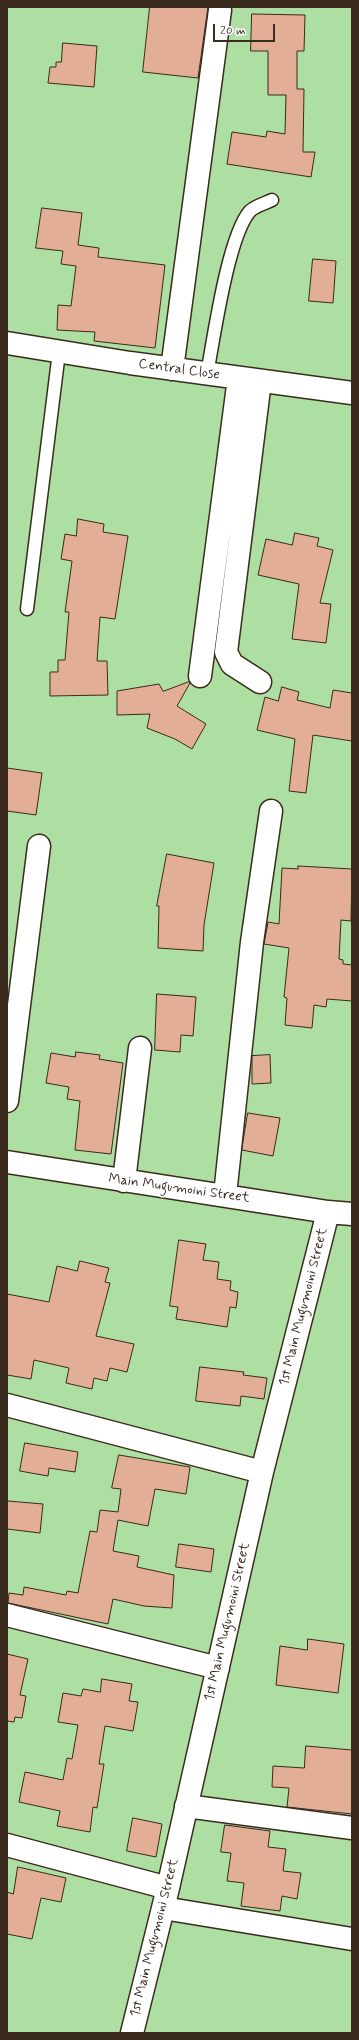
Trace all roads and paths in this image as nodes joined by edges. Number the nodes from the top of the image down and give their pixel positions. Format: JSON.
{"nodes":[{"id":1,"x":220,"y":10,"type":"dead end"},
{"id":2,"x":272,"y":200,"type":"dead end"},
{"id":3,"x":7,"y":343,"type":"edge"},
{"id":4,"x":59,"y":352,"type":"junction"},
{"id":5,"x":172,"y":368,"type":"junction"},
{"id":6,"x":207,"y":374,"type":"junction"},
{"id":7,"x":249,"y":379,"type":"junction"},
{"id":8,"x":352,"y":393,"type":"edge"},
{"id":9,"x":27,"y":609,"type":"dead end"},
{"id":10,"x":200,"y":676,"type":"dead end"},
{"id":11,"x":260,"y":682,"type":"dead end"},
{"id":12,"x":271,"y":811,"type":"dead end"},
{"id":13,"x":39,"y":846,"type":"dead end"},
{"id":14,"x":140,"y":1048,"type":"dead end"},
{"id":15,"x":7,"y":1101,"type":"edge"},
{"id":16,"x":7,"y":1162,"type":"edge"},
{"id":17,"x":124,"y":1181,"type":"junction"},
{"id":18,"x":225,"y":1195,"type":"junction"},
{"id":19,"x":328,"y":1212,"type":"junction"},
{"id":20,"x":352,"y":1214,"type":"edge"},
{"id":21,"x":7,"y":1405,"type":"edge"},
{"id":22,"x":262,"y":1472,"type":"junction"},
{"id":23,"x":7,"y":1615,"type":"edge"},
{"id":24,"x":218,"y":1668,"type":"junction"},
{"id":25,"x":186,"y":1806,"type":"junction"},
{"id":26,"x":352,"y":1828,"type":"edge"},
{"id":27,"x":7,"y":1845,"type":"edge"},
{"id":28,"x":166,"y":1898,"type":"junction"},
{"id":29,"x":352,"y":1939,"type":"edge"},
{"id":30,"x":132,"y":2033,"type":"edge"}],
"edges":[{"from":1,"to":5,"type":"street"},
{"from":2,"to":6,"type":"lane"},
{"from":3,"to":4,"type":"street","name":"Central Close"},
{"from":4,"to":5,"type":"street","name":"Central Close"},
{"from":4,"to":9,"type":"lane"},
{"from":5,"to":6,"type":"street","name":"Central Close"},
{"from":6,"to":7,"type":"street","name":"Central Close"},
{"from":7,"to":8,"type":"street","name":"Central Close"},
{"from":7,"to":10,"type":"street"},
{"from":7,"to":11,"type":"street"},
{"from":12,"to":18,"type":"street"},
{"from":13,"to":15,"type":"street"},
{"from":14,"to":17,"type":"street"},
{"from":16,"to":17,"type":"street","name":"Main Mugumoini Street"},
{"from":17,"to":18,"type":"street","name":"Main Mugumoini Street"},
{"from":18,"to":19,"type":"street","name":"Main Mugumoini Street"},
{"from":19,"to":20,"type":"street","name":"Main Mugumoini Street"},
{"from":19,"to":22,"type":"street","name":"1st Main Mugumoini Street"},
{"from":21,"to":22,"type":"street"},
{"from":22,"to":24,"type":"street","name":"1st Main Mugumoini Street"},
{"from":23,"to":24,"type":"street"},
{"from":24,"to":25,"type":"street","name":"1st Main Mugumoini Street"},
{"from":25,"to":26,"type":"street"},
{"from":25,"to":28,"type":"street","name":"1st Main Mugumoini Street"},
{"from":27,"to":28,"type":"street"},
{"from":28,"to":29,"type":"street"},
{"from":28,"to":30,"type":"street","name":"1st Main Mugumoini Street"}]}
